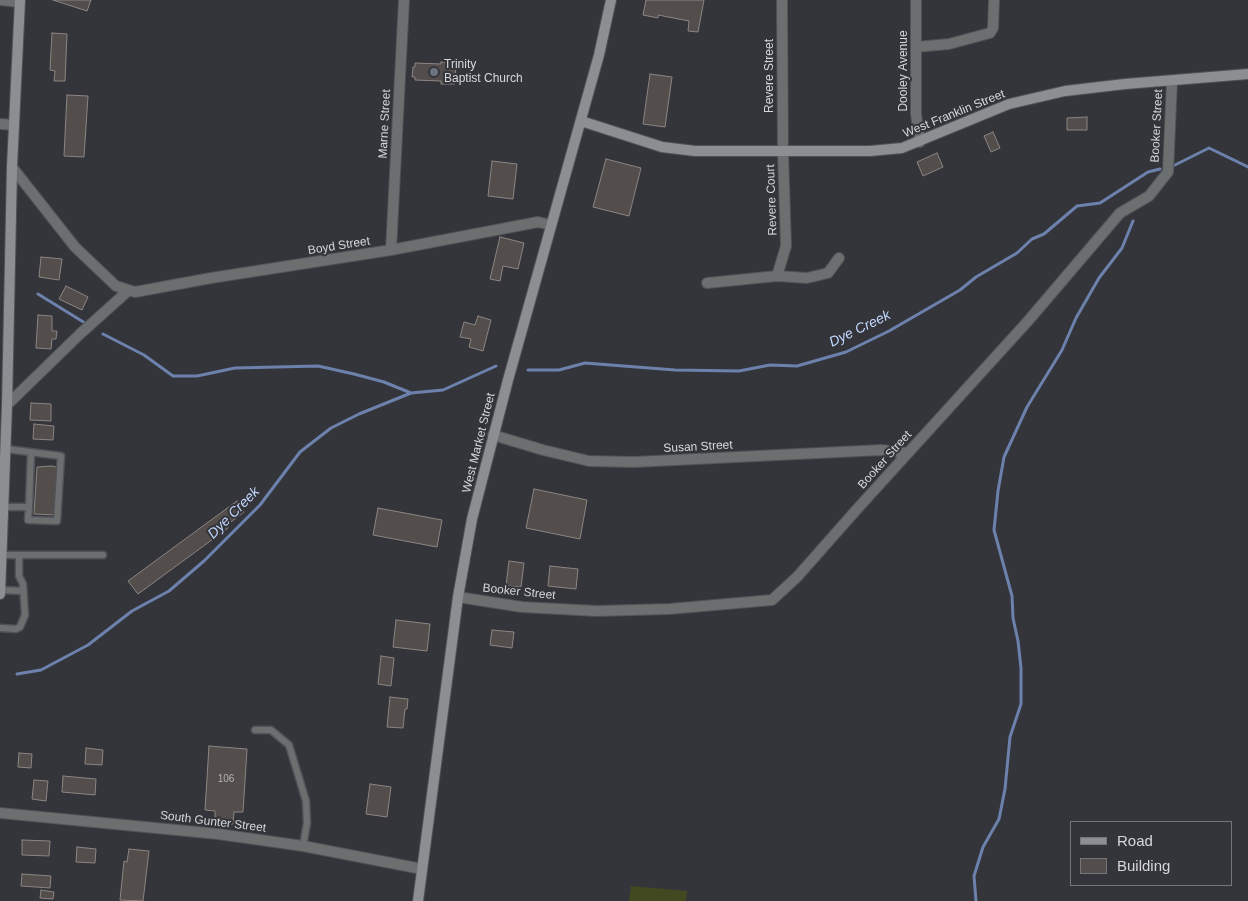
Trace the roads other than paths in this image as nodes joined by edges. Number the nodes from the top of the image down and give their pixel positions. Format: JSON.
{"nodes":[{"id":1,"x":0,"y":0,"type":"edge"},
{"id":2,"x":404,"y":0,"type":"edge"},
{"id":3,"x":611,"y":0,"type":"edge"},
{"id":4,"x":782,"y":0,"type":"edge"},
{"id":5,"x":916,"y":0,"type":"edge"},
{"id":6,"x":994,"y":0,"type":"edge"},
{"id":7,"x":19,"y":1,"type":"edge"},
{"id":8,"x":916,"y":47,"type":"junction"},
{"id":9,"x":1248,"y":74,"type":"edge"},
{"id":10,"x":1172,"y":81,"type":"junction"},
{"id":11,"x":581,"y":121,"type":"junction"},
{"id":12,"x":0,"y":124,"type":"edge"},
{"id":13,"x":14,"y":125,"type":"junction"},
{"id":14,"x":920,"y":142,"type":"junction"},
{"id":15,"x":783,"y":151,"type":"junction"},
{"id":16,"x":12,"y":167,"type":"junction"},
{"id":17,"x":552,"y":225,"type":"junction"},
{"id":18,"x":391,"y":250,"type":"junction"},
{"id":19,"x":839,"y":258,"type":"dead end"},
{"id":20,"x":777,"y":276,"type":"junction"},
{"id":21,"x":5,"y":281,"type":"edge"},
{"id":22,"x":707,"y":283,"type":"dead end"},
{"id":23,"x":129,"y":290,"type":"junction"},
{"id":24,"x":7,"y":405,"type":"junction"},
{"id":25,"x":493,"y":435,"type":"junction"},
{"id":26,"x":6,"y":449,"type":"junction"},
{"id":27,"x":31,"y":453,"type":"junction"},
{"id":28,"x":908,"y":453,"type":"junction"},
{"id":29,"x":3,"y":500,"type":"edge"},
{"id":30,"x":31,"y":503,"type":"junction"},
{"id":31,"x":2,"y":555,"type":"junction"},
{"id":32,"x":19,"y":555,"type":"junction"},
{"id":33,"x":103,"y":555,"type":"dead end"},
{"id":34,"x":0,"y":590,"type":"edge"},
{"id":35,"x":23,"y":591,"type":"junction"},
{"id":36,"x":0,"y":594,"type":"edge"},
{"id":37,"x":458,"y":597,"type":"junction"},
{"id":38,"x":0,"y":628,"type":"edge"},
{"id":39,"x":255,"y":730,"type":"dead end"},
{"id":40,"x":0,"y":813,"type":"edge"},
{"id":41,"x":303,"y":846,"type":"junction"},
{"id":42,"x":422,"y":869,"type":"junction"},
{"id":43,"x":418,"y":901,"type":"edge"}],
"edges":[{"from":1,"to":7,"type":"street"},
{"from":2,"to":18,"type":"street","name":"Marne Street"},
{"from":3,"to":11,"type":"street","name":"West Market Street"},
{"from":4,"to":15,"type":"street","name":"Revere Street"},
{"from":5,"to":8,"type":"street","name":"Dooley Avenue"},
{"from":6,"to":8,"type":"street"},
{"from":7,"to":13,"type":"street"},
{"from":8,"to":14,"type":"street","name":"Dooley Avenue"},
{"from":9,"to":10,"type":"street","name":"West Franklin Street"},
{"from":10,"to":14,"type":"street","name":"West Franklin Street"},
{"from":10,"to":28,"type":"street","name":"Booker Street"},
{"from":11,"to":15,"type":"street","name":"West Franklin Street"},
{"from":11,"to":17,"type":"street","name":"West Market Street"},
{"from":12,"to":13,"type":"street"},
{"from":13,"to":16,"type":"street"},
{"from":14,"to":15,"type":"street","name":"West Franklin Street"},
{"from":15,"to":20,"type":"street","name":"Revere Court"},
{"from":16,"to":21,"type":"street"},
{"from":16,"to":23,"type":"street"},
{"from":17,"to":18,"type":"street","name":"Boyd Street"},
{"from":17,"to":25,"type":"street","name":"West Market Street"},
{"from":18,"to":23,"type":"street","name":"Boyd Street"},
{"from":19,"to":20,"type":"street"},
{"from":20,"to":22,"type":"street"},
{"from":21,"to":24,"type":"street"},
{"from":23,"to":24,"type":"street"},
{"from":24,"to":26,"type":"street"},
{"from":25,"to":28,"type":"street","name":"Susan Street"},
{"from":25,"to":37,"type":"street","name":"West Market Street"},
{"from":26,"to":27,"type":"lane"},
{"from":26,"to":29,"type":"street"},
{"from":27,"to":30,"type":"lane"},
{"from":27,"to":30,"type":"lane"},
{"from":28,"to":37,"type":"street","name":"Booker Street"},
{"from":29,"to":30,"type":"lane"},
{"from":29,"to":31,"type":"street"},
{"from":31,"to":32,"type":"lane"},
{"from":31,"to":34,"type":"street"},
{"from":32,"to":33,"type":"lane"},
{"from":32,"to":35,"type":"lane"},
{"from":34,"to":35,"type":"lane"},
{"from":34,"to":36,"type":"street"},
{"from":35,"to":38,"type":"lane"},
{"from":37,"to":42,"type":"street","name":"West Market Street"},
{"from":39,"to":41,"type":"lane"},
{"from":40,"to":41,"type":"street","name":"South Gunter Street"},
{"from":41,"to":42,"type":"street","name":"South Gunter Street"},
{"from":42,"to":43,"type":"street","name":"West Market Street"}]}
